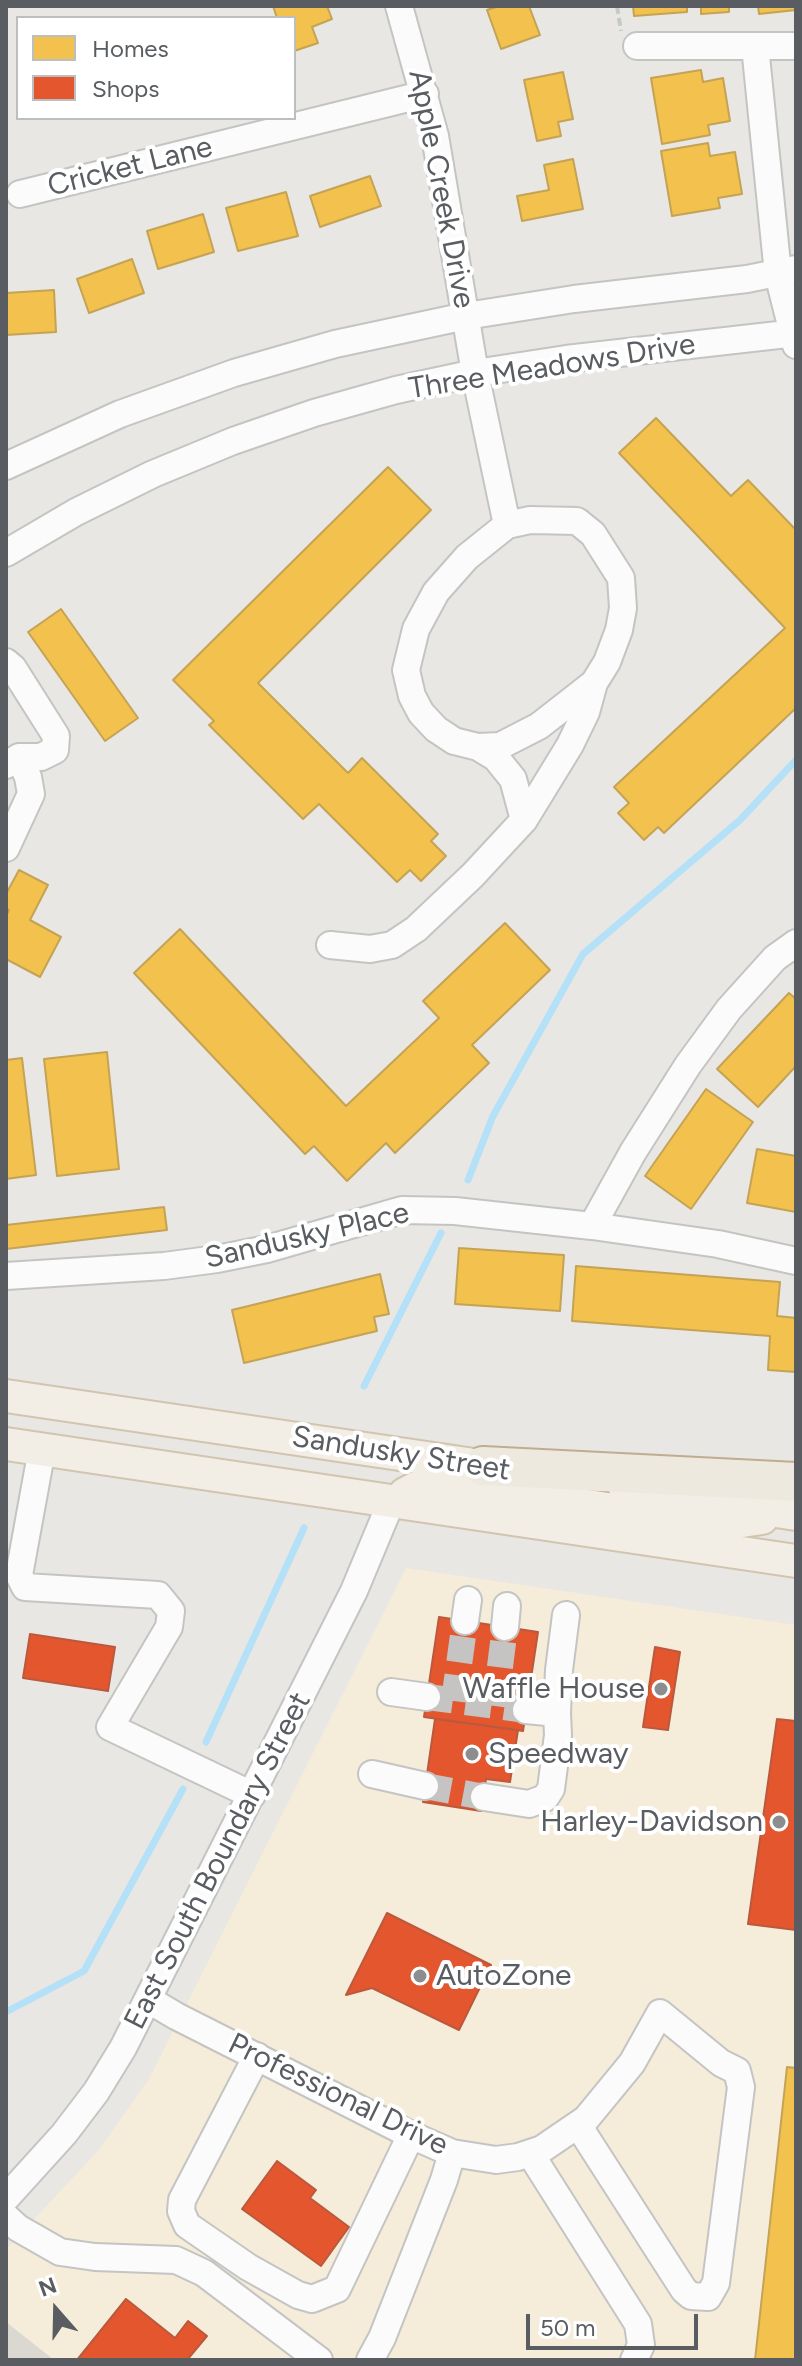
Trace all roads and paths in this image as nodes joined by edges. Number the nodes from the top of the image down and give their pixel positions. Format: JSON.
{"nodes":[{"id":1,"x":399,"y":6,"type":"edge"},
{"id":2,"x":637,"y":46,"type":"dead end"},
{"id":3,"x":755,"y":46,"type":"junction"},
{"id":4,"x":796,"y":46,"type":"edge"},
{"id":5,"x":425,"y":94,"type":"junction"},
{"id":6,"x":20,"y":194,"type":"dead end"},
{"id":7,"x":787,"y":272,"type":"edge"},
{"id":8,"x":466,"y":316,"type":"junction"},
{"id":9,"x":795,"y":337,"type":"edge"},
{"id":10,"x":475,"y":373,"type":"junction"},
{"id":11,"x":6,"y":466,"type":"edge"},
{"id":12,"x":507,"y":525,"type":"junction"},
{"id":13,"x":6,"y":553,"type":"edge"},
{"id":14,"x":6,"y":662,"type":"edge"},
{"id":15,"x":594,"y":683,"type":"junction"},
{"id":16,"x":478,"y":747,"type":"junction"},
{"id":17,"x":10,"y":757,"type":"edge"},
{"id":18,"x":524,"y":820,"type":"junction"},
{"id":19,"x":6,"y":848,"type":"edge"},
{"id":20,"x":796,"y":943,"type":"edge"},
{"id":21,"x":330,"y":945,"type":"dead end"},
{"id":22,"x":592,"y":1226,"type":"junction"},
{"id":23,"x":796,"y":1261,"type":"edge"},
{"id":24,"x":6,"y":1276,"type":"edge"},
{"id":25,"x":6,"y":1396,"type":"edge"},
{"id":26,"x":6,"y":1444,"type":"edge"},
{"id":27,"x":42,"y":1449,"type":"junction"},
{"id":28,"x":483,"y":1466,"type":"joint"},
{"id":29,"x":392,"y":1500,"type":"junction"},
{"id":30,"x":795,"y":1503,"type":"edge"},
{"id":31,"x":796,"y":1561,"type":"edge"},
{"id":32,"x":566,"y":1615,"type":"dead end"},
{"id":33,"x":391,"y":1692,"type":"dead end"},
{"id":34,"x":427,"y":1697,"type":"tunnel mouth"},
{"id":35,"x":526,"y":1710,"type":"tunnel mouth"},
{"id":36,"x":557,"y":1713,"type":"junction"},
{"id":37,"x":372,"y":1774,"type":"dead end"},
{"id":38,"x":425,"y":1786,"type":"tunnel mouth"},
{"id":39,"x":252,"y":1795,"type":"junction"},
{"id":40,"x":484,"y":1797,"type":"tunnel mouth"},
{"id":41,"x":149,"y":2000,"type":"junction"},
{"id":42,"x":257,"y":2056,"type":"junction"},
{"id":43,"x":578,"y":2125,"type":"junction"},
{"id":44,"x":411,"y":2135,"type":"junction"},
{"id":45,"x":452,"y":2153,"type":"junction"},
{"id":46,"x":530,"y":2153,"type":"junction"},
{"id":47,"x":6,"y":2198,"type":"edge"},
{"id":48,"x":6,"y":2217,"type":"edge"},
{"id":49,"x":319,"y":2360,"type":"edge"},
{"id":50,"x":370,"y":2360,"type":"edge"},
{"id":51,"x":634,"y":2360,"type":"edge"}],
"edges":[{"from":1,"to":5,"type":"street","name":"Apple Creek Drive"},
{"from":2,"to":3,"type":"street"},
{"from":3,"to":4,"type":"street"},
{"from":3,"to":7,"type":"street"},
{"from":5,"to":6,"type":"street","name":"Cricket Lane"},
{"from":5,"to":8,"type":"street","name":"Apple Creek Drive"},
{"from":7,"to":8,"type":"street","name":"Three Meadows Drive"},
{"from":7,"to":9,"type":"street"},
{"from":8,"to":10,"type":"street","name":"Apple Creek Drive"},
{"from":8,"to":11,"type":"street","name":"Three Meadows Drive"},
{"from":9,"to":10,"type":"street","name":"Three Meadows Drive"},
{"from":10,"to":12,"type":"street","name":"Apple Creek Drive"},
{"from":10,"to":13,"type":"street","name":"Three Meadows Drive"},
{"from":12,"to":15,"type":"street"},
{"from":12,"to":16,"type":"street"},
{"from":14,"to":17,"type":"street"},
{"from":15,"to":16,"type":"street"},
{"from":15,"to":18,"type":"street"},
{"from":16,"to":18,"type":"street"},
{"from":17,"to":19,"type":"street"},
{"from":18,"to":21,"type":"street"},
{"from":20,"to":22,"type":"street"},
{"from":22,"to":23,"type":"street","name":"Sandusky Place"},
{"from":22,"to":24,"type":"street","name":"Sandusky Place"},
{"from":25,"to":28,"type":"main road","name":"Sandusky Street"},
{"from":26,"to":27,"type":"main road","name":"Sandusky Street"},
{"from":27,"to":29,"type":"main road","name":"Sandusky Street"},
{"from":27,"to":39,"type":"street"},
{"from":28,"to":30,"type":"highway"},
{"from":29,"to":30,"type":"main road"},
{"from":29,"to":31,"type":"main road","name":"Sandusky Street"},
{"from":29,"to":39,"type":"street","name":"East South Boundary Street"},
{"from":32,"to":36,"type":"street"},
{"from":33,"to":34,"type":"street"},
{"from":35,"to":36,"type":"street"},
{"from":36,"to":40,"type":"street"},
{"from":37,"to":38,"type":"street"},
{"from":39,"to":41,"type":"street","name":"East South Boundary Street"},
{"from":41,"to":42,"type":"street","name":"Professional Drive"},
{"from":41,"to":47,"type":"street","name":"East South Boundary Street"},
{"from":42,"to":44,"type":"street","name":"Professional Drive"},
{"from":42,"to":44,"type":"street"},
{"from":43,"to":43,"type":"street","name":"Professional Drive"},
{"from":43,"to":46,"type":"street","name":"Professional Drive"},
{"from":44,"to":45,"type":"street","name":"Professional Drive"},
{"from":45,"to":46,"type":"street","name":"Professional Drive"},
{"from":45,"to":50,"type":"street"},
{"from":46,"to":51,"type":"street"},
{"from":48,"to":49,"type":"street"}]}
